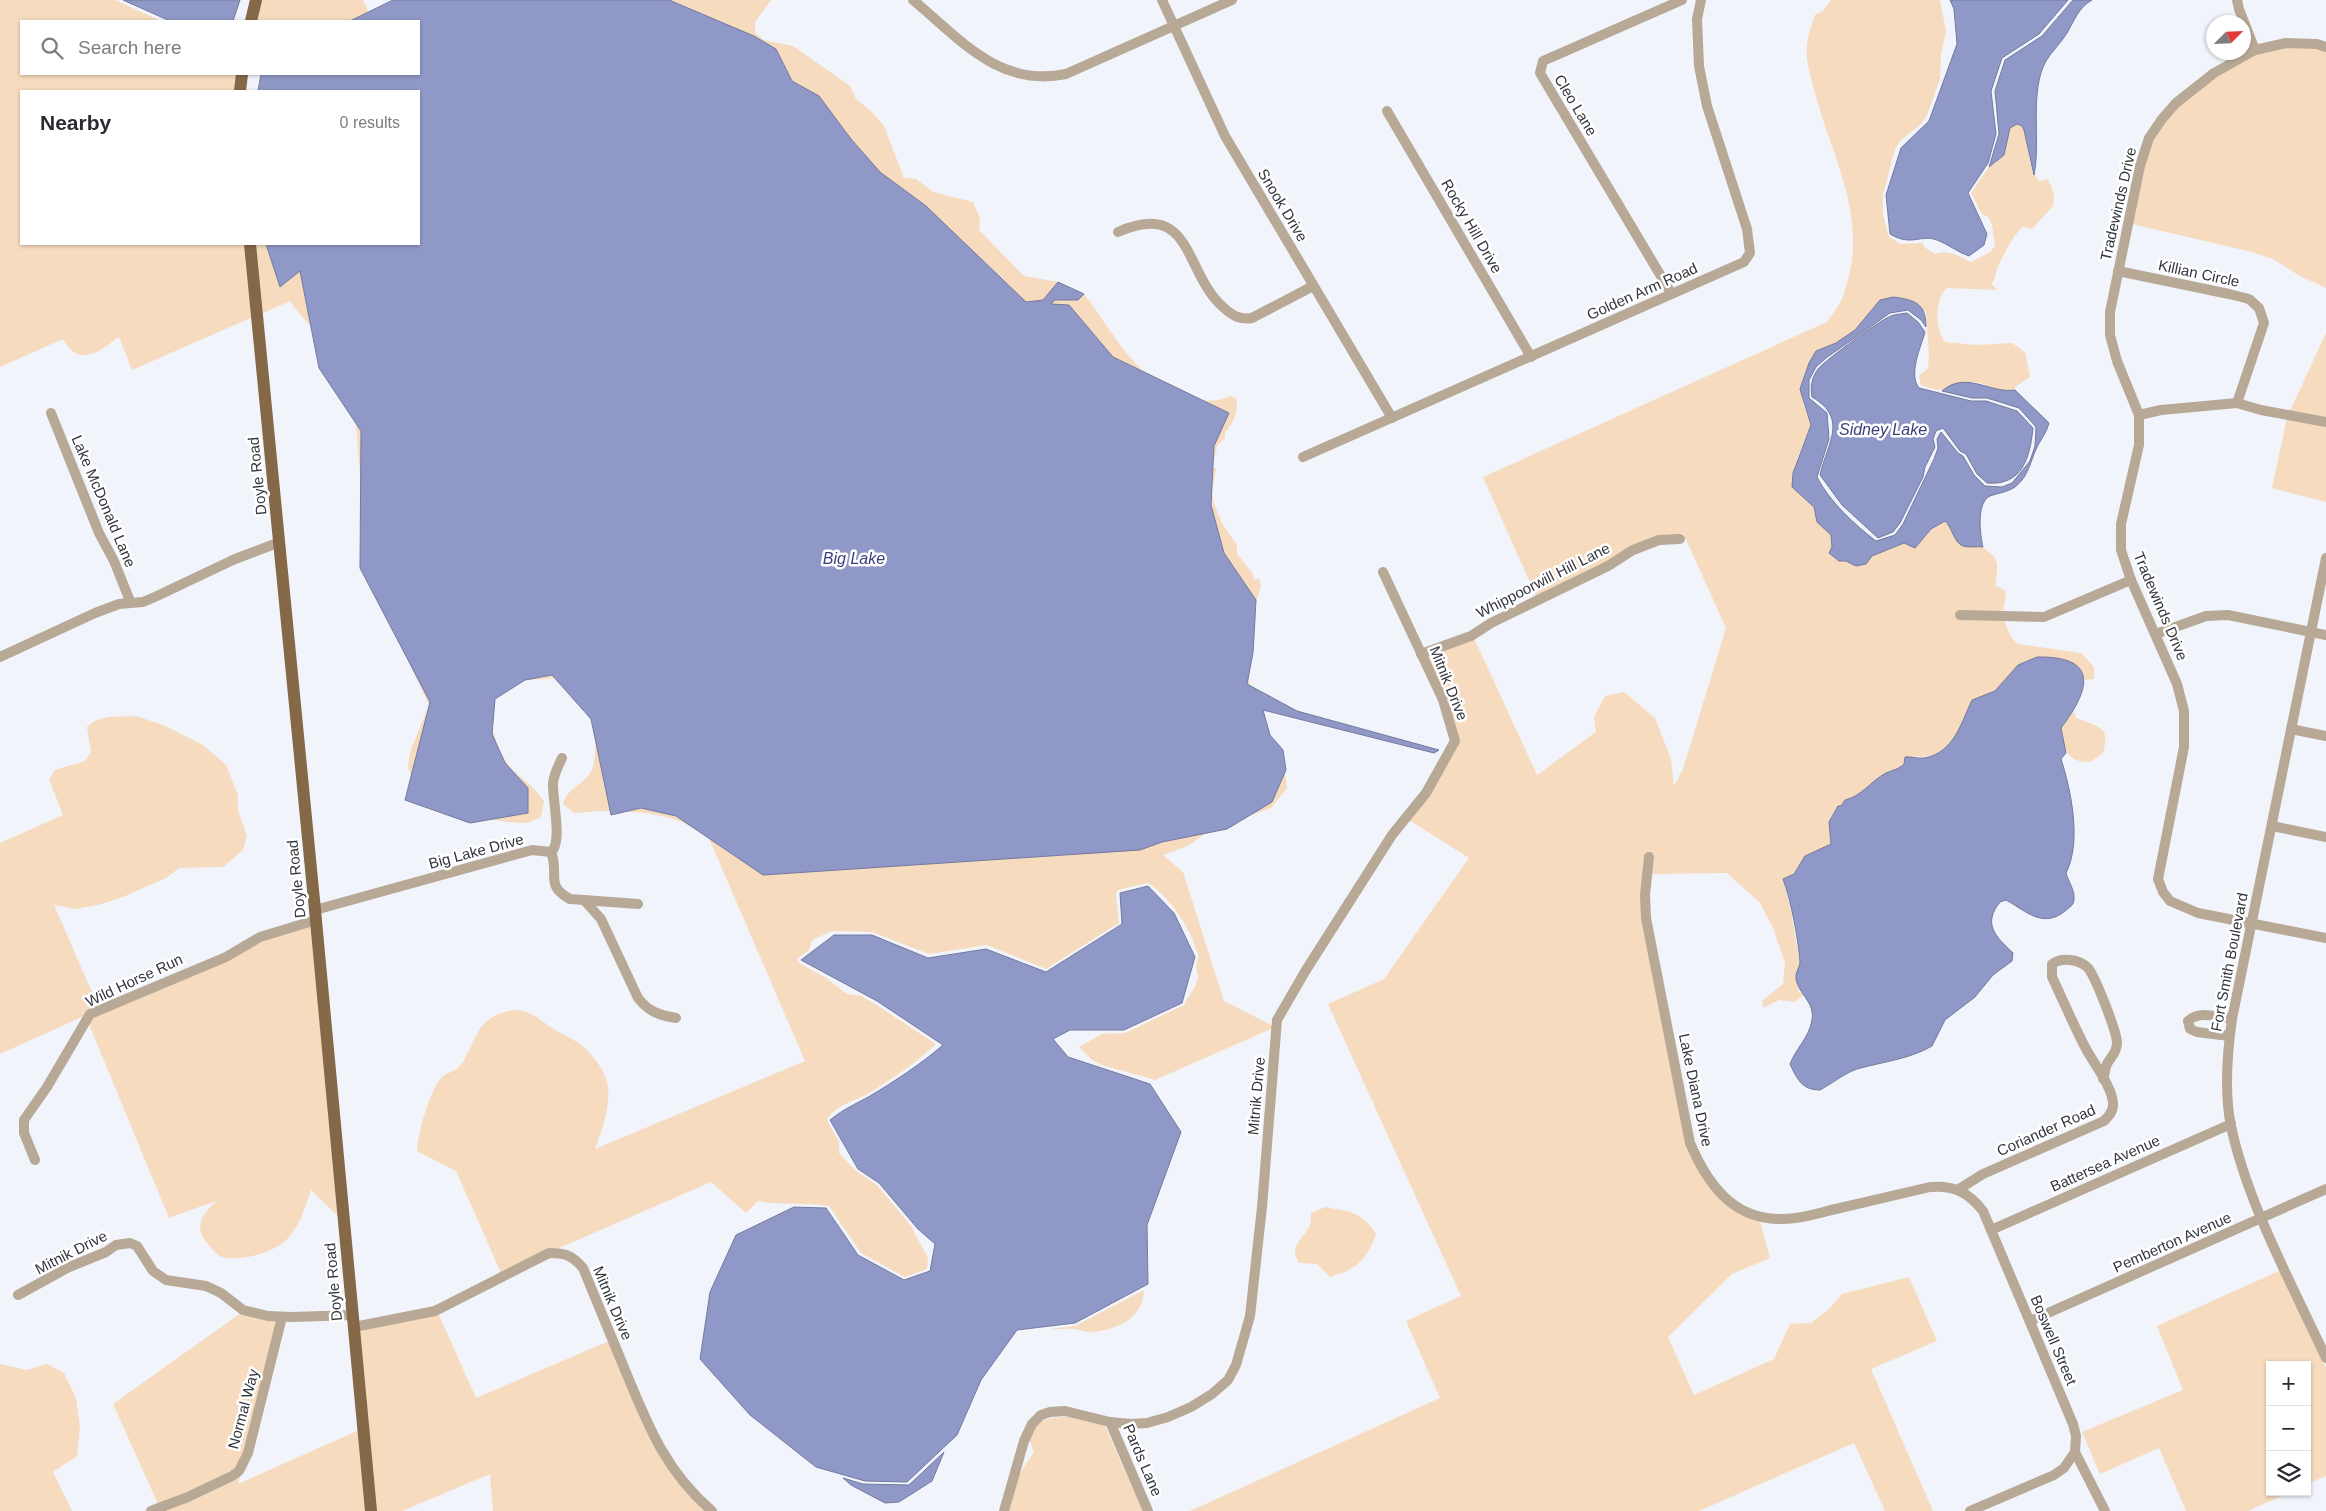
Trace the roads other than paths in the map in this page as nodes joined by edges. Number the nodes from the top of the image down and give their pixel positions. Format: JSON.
{"nodes":[{"id":1,"x":256,"y":0,"type":"edge"},
{"id":2,"x":914,"y":0,"type":"edge"},
{"id":3,"x":1162,"y":0,"type":"edge"},
{"id":4,"x":1232,"y":0,"type":"edge"},
{"id":5,"x":1682,"y":0,"type":"edge"},
{"id":6,"x":1701,"y":0,"type":"edge"},
{"id":7,"x":2237,"y":0,"type":"edge"},
{"id":8,"x":251,"y":20,"type":"edge"},
{"id":9,"x":1174,"y":26,"type":"junction"},
{"id":10,"x":2326,"y":47,"type":"edge"},
{"id":11,"x":2255,"y":50,"type":"junction"},
{"id":12,"x":242,"y":75,"type":"edge"},
{"id":13,"x":240,"y":90,"type":"edge"},
{"id":14,"x":1387,"y":111,"type":"dead end"},
{"id":15,"x":1118,"y":232,"type":"dead end"},
{"id":16,"x":250,"y":245,"type":"edge"},
{"id":17,"x":2118,"y":271,"type":"junction"},
{"id":18,"x":1314,"y":286,"type":"junction"},
{"id":19,"x":1671,"y":293,"type":"junction"},
{"id":20,"x":1531,"y":357,"type":"junction"},
{"id":21,"x":2237,"y":403,"type":"junction"},
{"id":22,"x":51,"y":414,"type":"dead end"},
{"id":23,"x":2138,"y":415,"type":"junction"},
{"id":24,"x":1392,"y":418,"type":"junction"},
{"id":25,"x":2326,"y":422,"type":"edge"},
{"id":26,"x":1303,"y":457,"type":"dead end"},
{"id":27,"x":1680,"y":539,"type":"dead end"},
{"id":28,"x":280,"y":542,"type":"junction"},
{"id":29,"x":2326,"y":558,"type":"edge"},
{"id":30,"x":1383,"y":572,"type":"dead end"},
{"id":31,"x":2131,"y":580,"type":"junction"},
{"id":32,"x":130,"y":601,"type":"junction"},
{"id":33,"x":1960,"y":615,"type":"dead end"},
{"id":34,"x":2311,"y":632,"type":"junction"},
{"id":35,"x":2156,"y":634,"type":"junction"},
{"id":36,"x":2326,"y":635,"type":"edge"},
{"id":37,"x":1421,"y":654,"type":"junction"},
{"id":38,"x":0,"y":657,"type":"edge"},
{"id":39,"x":2291,"y":729,"type":"junction"},
{"id":40,"x":2326,"y":736,"type":"edge"},
{"id":41,"x":562,"y":758,"type":"dead end"},
{"id":42,"x":2272,"y":826,"type":"junction"},
{"id":43,"x":2326,"y":837,"type":"edge"},
{"id":44,"x":550,"y":852,"type":"junction"},
{"id":45,"x":1650,"y":857,"type":"dead end"},
{"id":46,"x":584,"y":900,"type":"junction"},
{"id":47,"x":638,"y":904,"type":"dead end"},
{"id":48,"x":316,"y":915,"type":"junction"},
{"id":49,"x":2252,"y":922,"type":"junction"},
{"id":50,"x":2326,"y":938,"type":"edge"},
{"id":51,"x":676,"y":1018,"type":"dead end"},
{"id":52,"x":2232,"y":1020,"type":"junction"},
{"id":53,"x":2229,"y":1036,"type":"junction"},
{"id":54,"x":2103,"y":1079,"type":"junction"},
{"id":55,"x":2231,"y":1124,"type":"junction"},
{"id":56,"x":35,"y":1160,"type":"dead end"},
{"id":57,"x":2326,"y":1189,"type":"edge"},
{"id":58,"x":1959,"y":1190,"type":"junction"},
{"id":59,"x":2262,"y":1218,"type":"junction"},
{"id":60,"x":1991,"y":1230,"type":"junction"},
{"id":61,"x":18,"y":1295,"type":"dead end"},
{"id":62,"x":282,"y":1317,"type":"junction"},
{"id":63,"x":353,"y":1321,"type":"junction"},
{"id":64,"x":2030,"y":1321,"type":"junction"},
{"id":65,"x":2326,"y":1358,"type":"edge"},
{"id":66,"x":1110,"y":1422,"type":"junction"},
{"id":67,"x":2075,"y":1452,"type":"junction"},
{"id":68,"x":150,"y":1511,"type":"edge"},
{"id":69,"x":371,"y":1511,"type":"edge"},
{"id":70,"x":712,"y":1511,"type":"edge"},
{"id":71,"x":1004,"y":1511,"type":"edge"},
{"id":72,"x":1148,"y":1511,"type":"edge"},
{"id":73,"x":1970,"y":1511,"type":"edge"},
{"id":74,"x":2105,"y":1511,"type":"edge"}],
"edges":[{"from":1,"to":8,"type":"main road"},
{"from":2,"to":9,"type":"street"},
{"from":3,"to":9,"type":"street","name":"Snook Drive"},
{"from":4,"to":9,"type":"street"},
{"from":5,"to":19,"type":"street","name":"Cleo Lane"},
{"from":6,"to":19,"type":"street","name":"Golden Arm Road"},
{"from":7,"to":11,"type":"street"},
{"from":9,"to":18,"type":"street","name":"Snook Drive"},
{"from":10,"to":11,"type":"street","name":"Tradewinds Drive"},
{"from":11,"to":17,"type":"street","name":"Tradewinds Drive"},
{"from":12,"to":13,"type":"main road"},
{"from":14,"to":20,"type":"street","name":"Rocky Hill Drive"},
{"from":15,"to":18,"type":"street"},
{"from":16,"to":28,"type":"main road","name":"Doyle Road"},
{"from":17,"to":21,"type":"street","name":"Killian Circle"},
{"from":17,"to":23,"type":"street","name":"Tradewinds Drive"},
{"from":18,"to":24,"type":"street","name":"Snook Drive"},
{"from":19,"to":20,"type":"street","name":"Golden Arm Road"},
{"from":20,"to":24,"type":"street","name":"Golden Arm Road"},
{"from":21,"to":23,"type":"street"},
{"from":21,"to":25,"type":"street"},
{"from":22,"to":32,"type":"street","name":"Lake McDonald Lane"},
{"from":23,"to":31,"type":"street","name":"Tradewinds Drive"},
{"from":24,"to":26,"type":"street","name":"Golden Arm Road"},
{"from":27,"to":37,"type":"street","name":"Whippoorwill Hill Lane"},
{"from":28,"to":32,"type":"street"},
{"from":28,"to":48,"type":"main road","name":"Doyle Road"},
{"from":29,"to":34,"type":"street","name":"Fort Smith Boulevard"},
{"from":30,"to":37,"type":"street","name":"Mitnik Drive"},
{"from":31,"to":33,"type":"street"},
{"from":31,"to":35,"type":"street","name":"Tradewinds Drive"},
{"from":32,"to":38,"type":"street"},
{"from":34,"to":35,"type":"street"},
{"from":34,"to":36,"type":"street"},
{"from":34,"to":39,"type":"street","name":"Fort Smith Boulevard"},
{"from":35,"to":49,"type":"street","name":"Tradewinds Drive"},
{"from":37,"to":66,"type":"street","name":"Mitnik Drive"},
{"from":39,"to":40,"type":"street"},
{"from":39,"to":42,"type":"street","name":"Fort Smith Boulevard"},
{"from":41,"to":44,"type":"street"},
{"from":42,"to":43,"type":"street"},
{"from":42,"to":49,"type":"street","name":"Fort Smith Boulevard"},
{"from":44,"to":46,"type":"street"},
{"from":44,"to":48,"type":"street","name":"Big Lake Drive"},
{"from":45,"to":58,"type":"street","name":"Lake Diana Drive"},
{"from":46,"to":47,"type":"street"},
{"from":46,"to":51,"type":"street"},
{"from":48,"to":56,"type":"street","name":"Wild Horse Run"},
{"from":48,"to":63,"type":"main road","name":"Doyle Road"},
{"from":49,"to":50,"type":"street","name":"Tradewinds Drive"},
{"from":49,"to":52,"type":"street","name":"Fort Smith Boulevard"},
{"from":52,"to":53,"type":"street","name":"Fort Smith Boulevard"},
{"from":52,"to":53,"type":"street"},
{"from":53,"to":55,"type":"street","name":"Fort Smith Boulevard"},
{"from":54,"to":54,"type":"street","name":"Coriander Road"},
{"from":54,"to":58,"type":"street","name":"Coriander Road"},
{"from":55,"to":59,"type":"street","name":"Fort Smith Boulevard"},
{"from":55,"to":60,"type":"street","name":"Battersea Avenue"},
{"from":57,"to":59,"type":"street","name":"Pemberton Avenue"},
{"from":58,"to":60,"type":"street","name":"Boswell Street"},
{"from":59,"to":64,"type":"street","name":"Pemberton Avenue"},
{"from":59,"to":65,"type":"street","name":"Fort Smith Boulevard"},
{"from":60,"to":64,"type":"street","name":"Boswell Street"},
{"from":61,"to":62,"type":"street","name":"Mitnik Drive"},
{"from":62,"to":63,"type":"street","name":"Mitnik Drive"},
{"from":62,"to":68,"type":"street","name":"Normal Way"},
{"from":63,"to":69,"type":"main road","name":"Doyle Road"},
{"from":63,"to":70,"type":"street","name":"Mitnik Drive"},
{"from":64,"to":67,"type":"street","name":"Boswell Street"},
{"from":66,"to":71,"type":"street","name":"Mitnik Drive"},
{"from":66,"to":72,"type":"street","name":"Pards Lane"},
{"from":67,"to":73,"type":"street"},
{"from":67,"to":74,"type":"street","name":"Boswell Street"}]}
